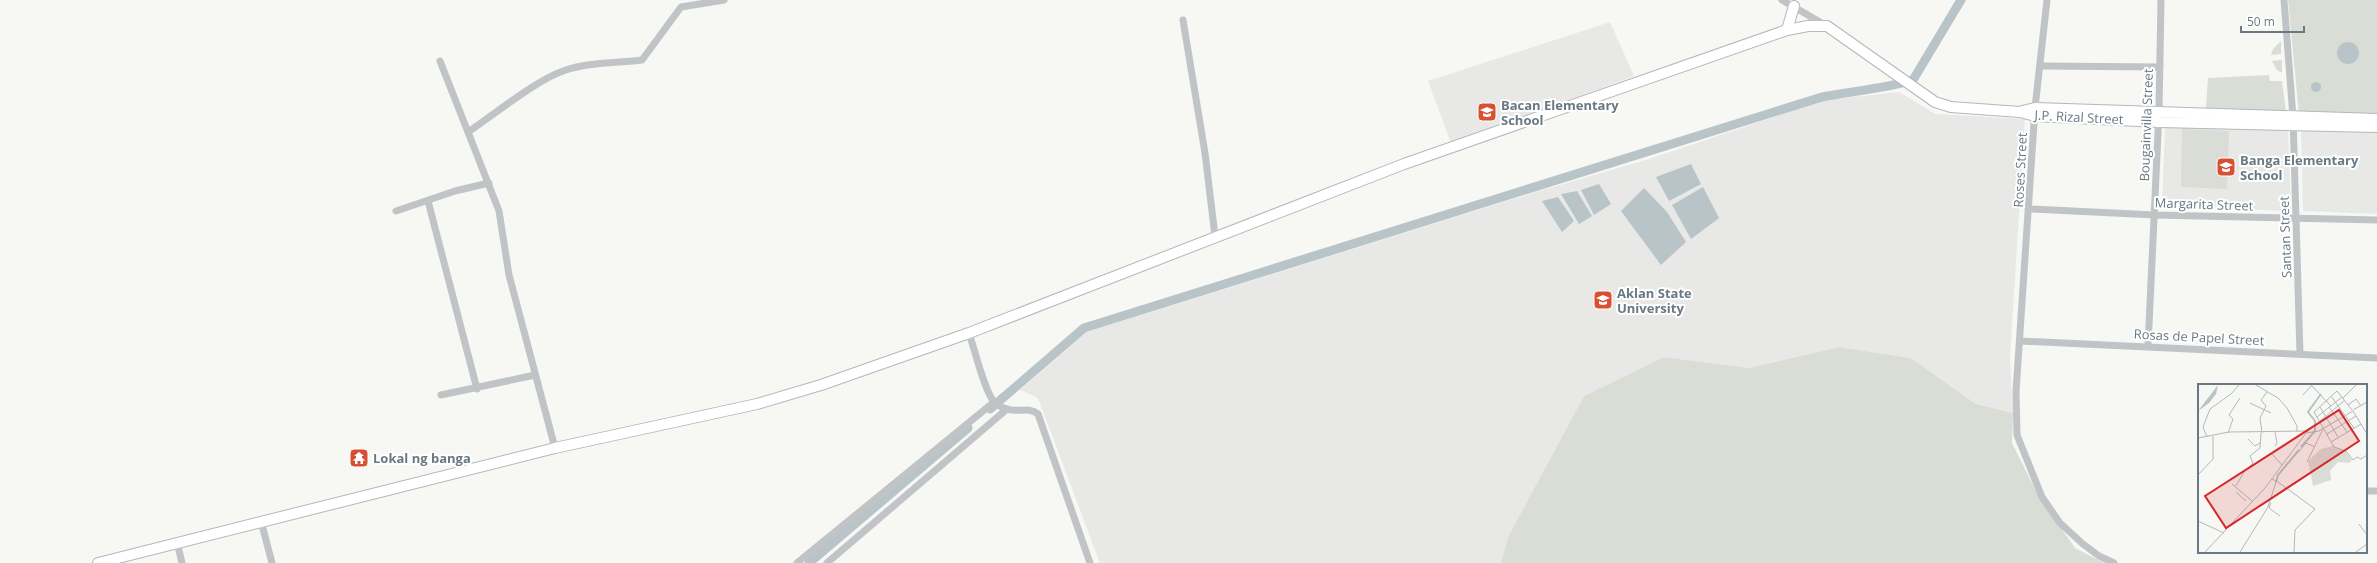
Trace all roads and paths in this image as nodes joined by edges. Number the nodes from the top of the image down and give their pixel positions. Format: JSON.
{"nodes":[{"id":1,"x":724,"y":0,"type":"edge"},
{"id":2,"x":1782,"y":0,"type":"edge"},
{"id":3,"x":2047,"y":0,"type":"edge"},
{"id":4,"x":2161,"y":0,"type":"edge"},
{"id":5,"x":2284,"y":0,"type":"edge"},
{"id":6,"x":1794,"y":6,"type":"junction"},
{"id":7,"x":1183,"y":20,"type":"dead end"},
{"id":8,"x":1827,"y":26,"type":"junction"},
{"id":9,"x":1787,"y":30,"type":"junction"},
{"id":10,"x":440,"y":61,"type":"dead end"},
{"id":11,"x":2040,"y":66,"type":"junction"},
{"id":12,"x":2160,"y":67,"type":"junction"},
{"id":13,"x":2035,"y":112,"type":"junction"},
{"id":14,"x":2159,"y":117,"type":"junction"},
{"id":15,"x":2377,"y":119,"type":"edge"},
{"id":16,"x":2293,"y":121,"type":"junction"},
{"id":17,"x":2377,"y":127,"type":"edge"},
{"id":18,"x":468,"y":132,"type":"junction"},
{"id":19,"x":489,"y":183,"type":"junction"},
{"id":20,"x":428,"y":201,"type":"junction"},
{"id":21,"x":2030,"y":209,"type":"junction"},
{"id":22,"x":396,"y":211,"type":"dead end"},
{"id":23,"x":2154,"y":215,"type":"junction"},
{"id":24,"x":2296,"y":218,"type":"junction"},
{"id":25,"x":2377,"y":220,"type":"edge"},
{"id":26,"x":1215,"y":236,"type":"junction"},
{"id":27,"x":969,"y":333,"type":"junction"},
{"id":28,"x":2020,"y":341,"type":"junction"},
{"id":29,"x":2148,"y":346,"type":"junction"},
{"id":30,"x":2300,"y":354,"type":"junction"},
{"id":31,"x":2377,"y":358,"type":"edge"},
{"id":32,"x":536,"y":375,"type":"junction"},
{"id":33,"x":477,"y":389,"type":"junction"},
{"id":34,"x":441,"y":395,"type":"dead end"},
{"id":35,"x":996,"y":403,"type":"junction"},
{"id":36,"x":1007,"y":409,"type":"junction"},
{"id":37,"x":555,"y":448,"type":"junction"},
{"id":38,"x":261,"y":521,"type":"junction"},
{"id":39,"x":177,"y":542,"type":"junction"},
{"id":40,"x":98,"y":563,"type":"edge"},
{"id":41,"x":182,"y":563,"type":"edge"},
{"id":42,"x":272,"y":563,"type":"edge"},
{"id":43,"x":797,"y":563,"type":"edge"},
{"id":44,"x":827,"y":563,"type":"edge"},
{"id":45,"x":1090,"y":563,"type":"edge"},
{"id":46,"x":2114,"y":563,"type":"edge"}],
"edges":[{"from":1,"to":18,"type":"street"},
{"from":2,"to":6,"type":"street"},
{"from":3,"to":11,"type":"street","name":"Roses Street"},
{"from":4,"to":12,"type":"street","name":"Bougainvilla Street"},
{"from":5,"to":16,"type":"street","name":"Santan Street"},
{"from":6,"to":8,"type":"street"},
{"from":6,"to":9,"type":"main road"},
{"from":7,"to":26,"type":"street"},
{"from":8,"to":9,"type":"main road"},
{"from":8,"to":13,"type":"main road","name":"J.P. Rizal Street"},
{"from":9,"to":26,"type":"main road"},
{"from":10,"to":18,"type":"street"},
{"from":11,"to":12,"type":"street"},
{"from":11,"to":13,"type":"street","name":"Roses Street"},
{"from":12,"to":14,"type":"street","name":"Bougainvilla Street"},
{"from":13,"to":14,"type":"main road","name":"J.P. Rizal Street"},
{"from":13,"to":21,"type":"street","name":"Roses Street"},
{"from":14,"to":16,"type":"main road","name":"J.P. Rizal Street"},
{"from":14,"to":23,"type":"street","name":"Bougainvilla Street"},
{"from":15,"to":16,"type":"main road","name":"J.P. Rizal Street"},
{"from":16,"to":17,"type":"main road","name":"J.P. Rizal Street"},
{"from":16,"to":24,"type":"street","name":"Santan Street"},
{"from":18,"to":19,"type":"street"},
{"from":19,"to":20,"type":"street"},
{"from":19,"to":32,"type":"street"},
{"from":20,"to":22,"type":"street"},
{"from":20,"to":33,"type":"street"},
{"from":21,"to":23,"type":"street","name":"Margarita Street"},
{"from":21,"to":28,"type":"street","name":"Roses Street"},
{"from":23,"to":24,"type":"street","name":"Margarita Street"},
{"from":23,"to":29,"type":"street","name":"Bougainvilla Street"},
{"from":24,"to":25,"type":"street","name":"Margarita Street"},
{"from":24,"to":30,"type":"street","name":"Santan Street"},
{"from":26,"to":27,"type":"main road"},
{"from":27,"to":35,"type":"street"},
{"from":27,"to":37,"type":"main road"},
{"from":28,"to":29,"type":"street","name":"Rosas de Papel Street"},
{"from":28,"to":46,"type":"street","name":"Roses Street"},
{"from":29,"to":30,"type":"street","name":"Rosas de Papel Street"},
{"from":30,"to":31,"type":"street","name":"Rosas de Papel Street"},
{"from":32,"to":33,"type":"street"},
{"from":32,"to":37,"type":"street"},
{"from":33,"to":34,"type":"street"},
{"from":35,"to":36,"type":"street"},
{"from":35,"to":43,"type":"street"},
{"from":36,"to":44,"type":"street"},
{"from":36,"to":45,"type":"street"},
{"from":37,"to":38,"type":"main road"},
{"from":38,"to":39,"type":"main road"},
{"from":38,"to":42,"type":"street"},
{"from":39,"to":40,"type":"main road"},
{"from":39,"to":41,"type":"street"}]}
